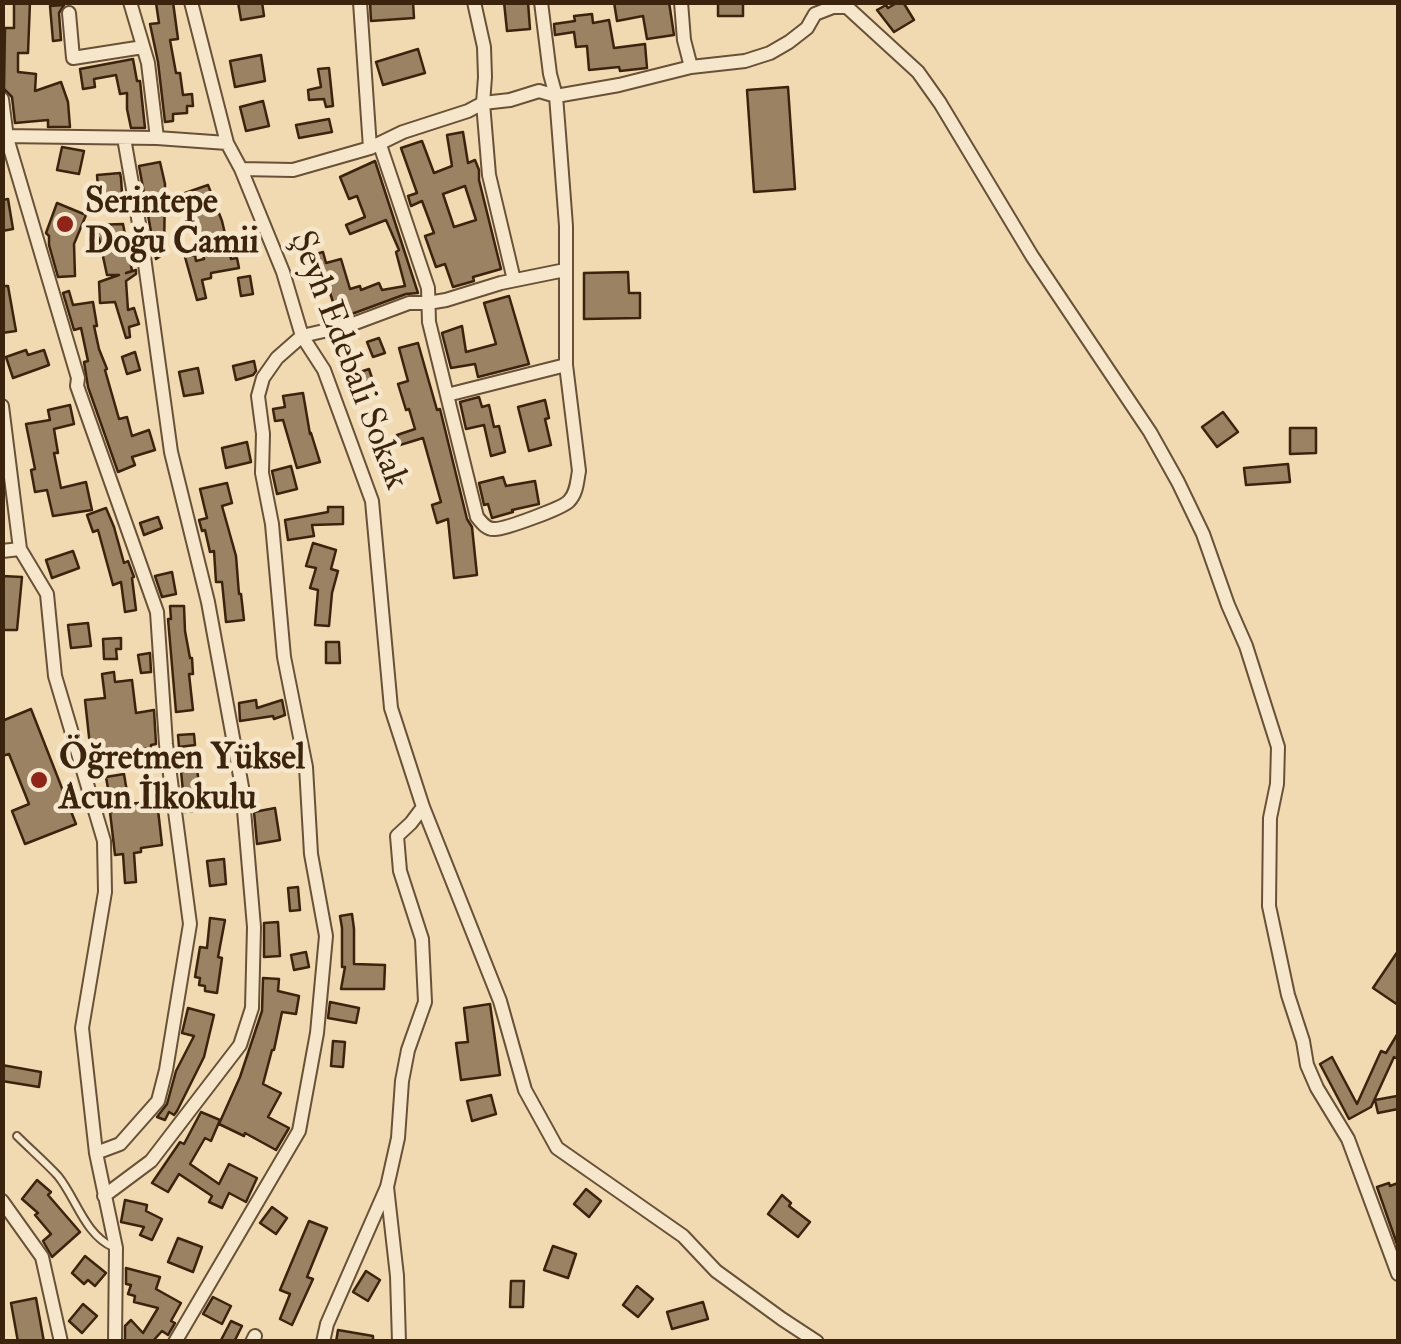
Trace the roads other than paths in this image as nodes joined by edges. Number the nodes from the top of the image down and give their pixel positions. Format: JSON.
{"nodes":[{"id":1,"x":130,"y":2,"type":"edge"},
{"id":2,"x":191,"y":2,"type":"edge"},
{"id":3,"x":360,"y":2,"type":"edge"},
{"id":4,"x":474,"y":2,"type":"edge"},
{"id":5,"x":542,"y":2,"type":"edge"},
{"id":6,"x":681,"y":2,"type":"edge"},
{"id":7,"x":849,"y":5,"type":"edge"},
{"id":8,"x":814,"y":8,"type":"edge"},
{"id":9,"x":68,"y":12,"type":"dead end"},
{"id":10,"x":144,"y":48,"type":"junction"},
{"id":11,"x":691,"y":67,"type":"junction"},
{"id":12,"x":556,"y":96,"type":"junction"},
{"id":13,"x":2,"y":99,"type":"edge"},
{"id":14,"x":483,"y":103,"type":"junction"},
{"id":15,"x":5,"y":137,"type":"edge"},
{"id":16,"x":124,"y":138,"type":"junction"},
{"id":17,"x":157,"y":138,"type":"junction"},
{"id":18,"x":227,"y":142,"type":"junction"},
{"id":19,"x":375,"y":146,"type":"junction"},
{"id":20,"x":241,"y":169,"type":"junction"},
{"id":21,"x":565,"y":270,"type":"junction"},
{"id":22,"x":514,"y":280,"type":"junction"},
{"id":23,"x":428,"y":304,"type":"junction"},
{"id":24,"x":302,"y":336,"type":"junction"},
{"id":25,"x":566,"y":365,"type":"junction"},
{"id":26,"x":447,"y":395,"type":"junction"},
{"id":27,"x":2,"y":406,"type":"edge"},
{"id":28,"x":20,"y":549,"type":"junction"},
{"id":29,"x":2,"y":552,"type":"edge"},
{"id":30,"x":168,"y":756,"type":"junction"},
{"id":31,"x":82,"y":766,"type":"junction"},
{"id":32,"x":423,"y":807,"type":"junction"},
{"id":33,"x":17,"y":1136,"type":"dead end"},
{"id":34,"x":96,"y":1153,"type":"junction"},
{"id":35,"x":387,"y":1187,"type":"junction"},
{"id":36,"x":104,"y":1196,"type":"junction"},
{"id":37,"x":2,"y":1201,"type":"edge"},
{"id":38,"x":116,"y":1248,"type":"junction"},
{"id":39,"x":1398,"y":1274,"type":"edge"},
{"id":40,"x":61,"y":1342,"type":"edge"},
{"id":41,"x":115,"y":1342,"type":"edge"},
{"id":42,"x":175,"y":1342,"type":"edge"},
{"id":43,"x":322,"y":1342,"type":"edge"},
{"id":44,"x":399,"y":1342,"type":"edge"},
{"id":45,"x":817,"y":1342,"type":"edge"}],
"edges":[{"from":1,"to":10,"type":"street"},
{"from":2,"to":18,"type":"street","name":"Şeyh Edebali Sokak"},
{"from":3,"to":19,"type":"street"},
{"from":4,"to":14,"type":"street"},
{"from":5,"to":12,"type":"street"},
{"from":6,"to":11,"type":"street"},
{"from":7,"to":8,"type":"street"},
{"from":7,"to":39,"type":"street"},
{"from":8,"to":11,"type":"street"},
{"from":9,"to":10,"type":"street"},
{"from":10,"to":17,"type":"street"},
{"from":11,"to":12,"type":"street"},
{"from":12,"to":14,"type":"street"},
{"from":12,"to":21,"type":"street"},
{"from":13,"to":15,"type":"street"},
{"from":14,"to":19,"type":"street"},
{"from":14,"to":22,"type":"street"},
{"from":15,"to":16,"type":"street"},
{"from":15,"to":30,"type":"street"},
{"from":16,"to":17,"type":"street"},
{"from":16,"to":36,"type":"street"},
{"from":17,"to":18,"type":"street"},
{"from":18,"to":20,"type":"street","name":"Şeyh Edebali Sokak"},
{"from":19,"to":20,"type":"street"},
{"from":19,"to":23,"type":"street"},
{"from":20,"to":24,"type":"street","name":"Şeyh Edebali Sokak"},
{"from":21,"to":22,"type":"street"},
{"from":21,"to":25,"type":"street"},
{"from":22,"to":23,"type":"street"},
{"from":23,"to":24,"type":"street"},
{"from":23,"to":26,"type":"street"},
{"from":24,"to":32,"type":"street","name":"Şeyh Edebali Sokak"},
{"from":24,"to":42,"type":"street"},
{"from":25,"to":26,"type":"street"},
{"from":25,"to":26,"type":"street"},
{"from":27,"to":28,"type":"street"},
{"from":28,"to":29,"type":"street"},
{"from":28,"to":31,"type":"street"},
{"from":30,"to":31,"type":"street"},
{"from":30,"to":34,"type":"street"},
{"from":31,"to":34,"type":"street"},
{"from":32,"to":35,"type":"street"},
{"from":32,"to":45,"type":"street","name":"Şeyh Edebali Sokak"},
{"from":33,"to":38,"type":"lane"},
{"from":34,"to":36,"type":"street"},
{"from":35,"to":43,"type":"street"},
{"from":35,"to":44,"type":"street"},
{"from":36,"to":38,"type":"street"},
{"from":37,"to":40,"type":"street"},
{"from":38,"to":41,"type":"street"}]}
